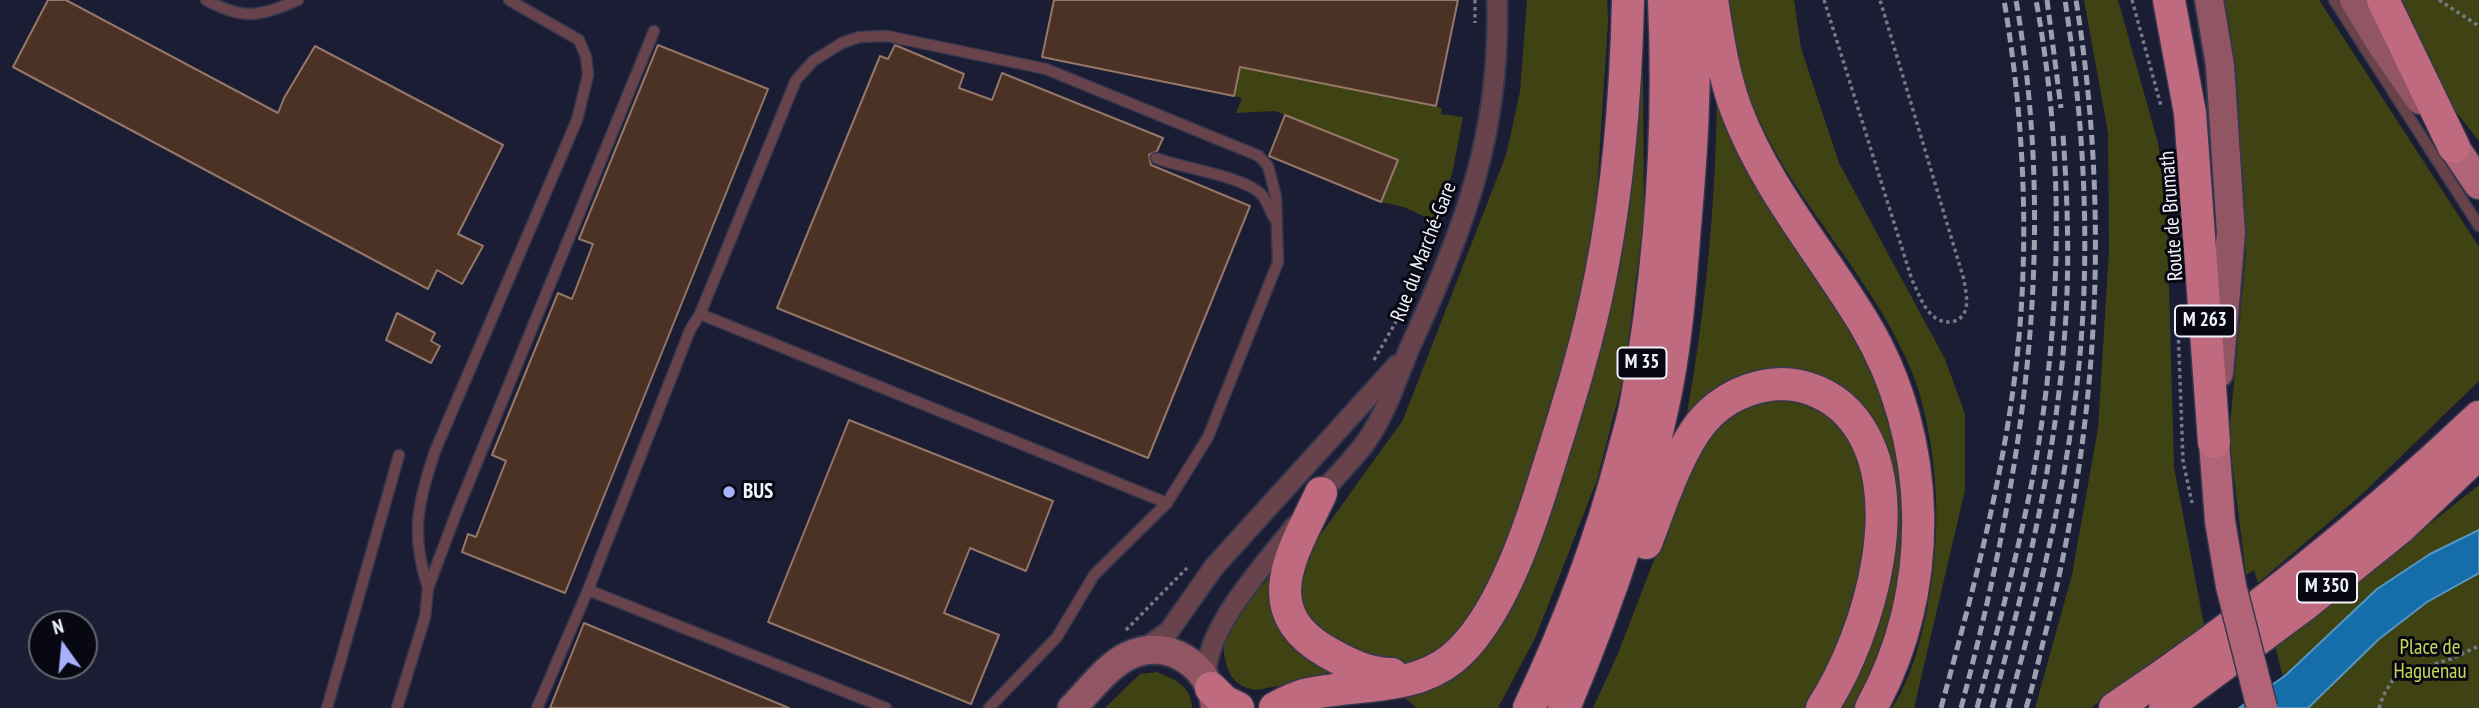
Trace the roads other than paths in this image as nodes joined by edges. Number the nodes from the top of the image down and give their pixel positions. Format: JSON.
{"nodes":[{"id":1,"x":206,"y":0,"type":"edge"},
{"id":2,"x":298,"y":0,"type":"edge"},
{"id":3,"x":509,"y":0,"type":"edge"},
{"id":4,"x":1497,"y":0,"type":"edge"},
{"id":5,"x":1628,"y":0,"type":"edge"},
{"id":6,"x":1664,"y":0,"type":"edge"},
{"id":7,"x":1692,"y":0,"type":"edge"},
{"id":8,"x":1712,"y":0,"type":"edge"},
{"id":9,"x":2169,"y":0,"type":"edge"},
{"id":10,"x":2209,"y":0,"type":"edge"},
{"id":11,"x":2334,"y":0,"type":"edge"},
{"id":12,"x":2354,"y":0,"type":"edge"},
{"id":13,"x":2383,"y":0,"type":"edge"},
{"id":14,"x":654,"y":31,"type":"dead end"},
{"id":15,"x":2454,"y":147,"type":"junction"},
{"id":16,"x":1156,"y":158,"type":"dead end"},
{"id":17,"x":2479,"y":184,"type":"edge"},
{"id":18,"x":1276,"y":222,"type":"junction"},
{"id":19,"x":2479,"y":226,"type":"edge"},
{"id":20,"x":700,"y":314,"type":"junction"},
{"id":21,"x":1408,"y":354,"type":"junction"},
{"id":22,"x":2479,"y":417,"type":"edge"},
{"id":23,"x":2214,"y":442,"type":"junction"},
{"id":24,"x":2479,"y":453,"type":"edge"},
{"id":25,"x":399,"y":455,"type":"dead end"},
{"id":26,"x":1321,"y":493,"type":"junction"},
{"id":27,"x":1167,"y":503,"type":"junction"},
{"id":28,"x":428,"y":588,"type":"junction"},
{"id":29,"x":588,"y":590,"type":"junction"},
{"id":30,"x":1607,"y":600,"type":"junction"},
{"id":31,"x":1133,"y":641,"type":"junction"},
{"id":32,"x":1432,"y":672,"type":"junction"},
{"id":33,"x":1211,"y":692,"type":"edge"},
{"id":34,"x":327,"y":708,"type":"edge"},
{"id":35,"x":397,"y":708,"type":"edge"},
{"id":36,"x":537,"y":708,"type":"edge"},
{"id":37,"x":886,"y":708,"type":"edge"},
{"id":38,"x":989,"y":708,"type":"edge"},
{"id":39,"x":1072,"y":708,"type":"edge"},
{"id":40,"x":1238,"y":708,"type":"edge"},
{"id":41,"x":1275,"y":708,"type":"edge"},
{"id":42,"x":1306,"y":708,"type":"edge"},
{"id":43,"x":1362,"y":708,"type":"edge"},
{"id":44,"x":1529,"y":708,"type":"edge"},
{"id":45,"x":1563,"y":708,"type":"edge"},
{"id":46,"x":1822,"y":708,"type":"edge"},
{"id":47,"x":1871,"y":708,"type":"edge"},
{"id":48,"x":2115,"y":708,"type":"edge"},
{"id":49,"x":2165,"y":708,"type":"edge"},
{"id":50,"x":2262,"y":708,"type":"edge"}],
"edges":[{"from":1,"to":2,"type":"lane"},
{"from":3,"to":28,"type":"lane"},
{"from":4,"to":21,"type":"street","name":"Rue du Marché-Gare"},
{"from":5,"to":32,"type":"highway"},
{"from":6,"to":44,"type":"highway","number":"M 35"},
{"from":7,"to":30,"type":"highway","number":"M 35"},
{"from":8,"to":47,"type":"highway"},
{"from":9,"to":23,"type":"highway","number":"M 263"},
{"from":10,"to":23,"type":"main road","number":"M 263"},
{"from":11,"to":19,"type":"lane"},
{"from":12,"to":15,"type":"main road"},
{"from":13,"to":15,"type":"highway"},
{"from":14,"to":28,"type":"lane"},
{"from":15,"to":17,"type":"main road"},
{"from":16,"to":18,"type":"lane"},
{"from":18,"to":20,"type":"lane"},
{"from":18,"to":27,"type":"lane"},
{"from":20,"to":27,"type":"lane"},
{"from":20,"to":29,"type":"lane"},
{"from":21,"to":26,"type":"street","name":"Rue du Marché-Gare"},
{"from":21,"to":31,"type":"street"},
{"from":22,"to":48,"type":"highway","number":"M 350"},
{"from":23,"to":50,"type":"main road","number":"M 263","bridge":true},
{"from":24,"to":49,"type":"highway","number":"M 350"},
{"from":25,"to":34,"type":"lane"},
{"from":26,"to":32,"type":"highway"},
{"from":26,"to":33,"type":"street","name":"Rue du Marché-Gare"},
{"from":27,"to":38,"type":"lane"},
{"from":28,"to":35,"type":"lane"},
{"from":29,"to":36,"type":"lane"},
{"from":29,"to":37,"type":"lane"},
{"from":30,"to":45,"type":"highway","number":"M 35"},
{"from":30,"to":46,"type":"highway"},
{"from":31,"to":33,"type":"main road"},
{"from":31,"to":39,"type":"main road"},
{"from":32,"to":41,"type":"highway"},
{"from":33,"to":40,"type":"highway"},
{"from":42,"to":43,"type":"highway"}]}
